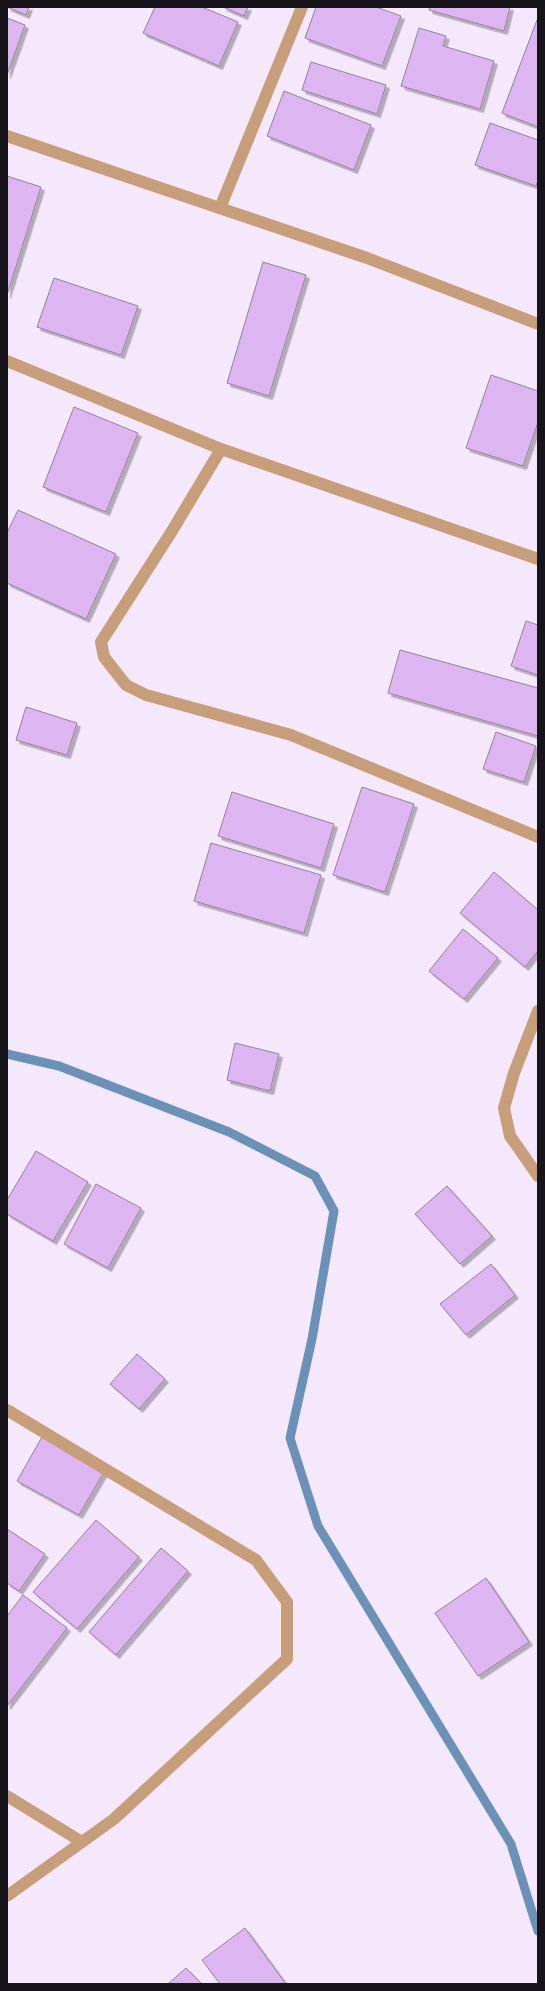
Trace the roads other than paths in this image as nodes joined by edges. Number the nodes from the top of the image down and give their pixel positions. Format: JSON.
{"nodes":[{"id":1,"x":302,"y":7,"type":"edge"},
{"id":2,"x":7,"y":136,"type":"edge"},
{"id":3,"x":220,"y":208,"type":"junction"},
{"id":4,"x":538,"y":324,"type":"edge"},
{"id":5,"x":7,"y":361,"type":"edge"},
{"id":6,"x":221,"y":449,"type":"junction"},
{"id":7,"x":538,"y":558,"type":"edge"},
{"id":8,"x":538,"y":837,"type":"edge"},
{"id":9,"x":538,"y":1011,"type":"edge"},
{"id":10,"x":538,"y":1176,"type":"edge"},
{"id":11,"x":7,"y":1410,"type":"edge"},
{"id":12,"x":7,"y":1796,"type":"edge"},
{"id":13,"x":82,"y":1842,"type":"junction"},
{"id":14,"x":7,"y":1896,"type":"edge"}],
"edges":[{"from":1,"to":3,"type":"street"},
{"from":2,"to":3,"type":"street"},
{"from":3,"to":4,"type":"street"},
{"from":5,"to":6,"type":"street"},
{"from":6,"to":7,"type":"street"},
{"from":6,"to":8,"type":"street"},
{"from":9,"to":10,"type":"street"},
{"from":11,"to":13,"type":"street"},
{"from":12,"to":13,"type":"street"},
{"from":13,"to":14,"type":"street"}]}
